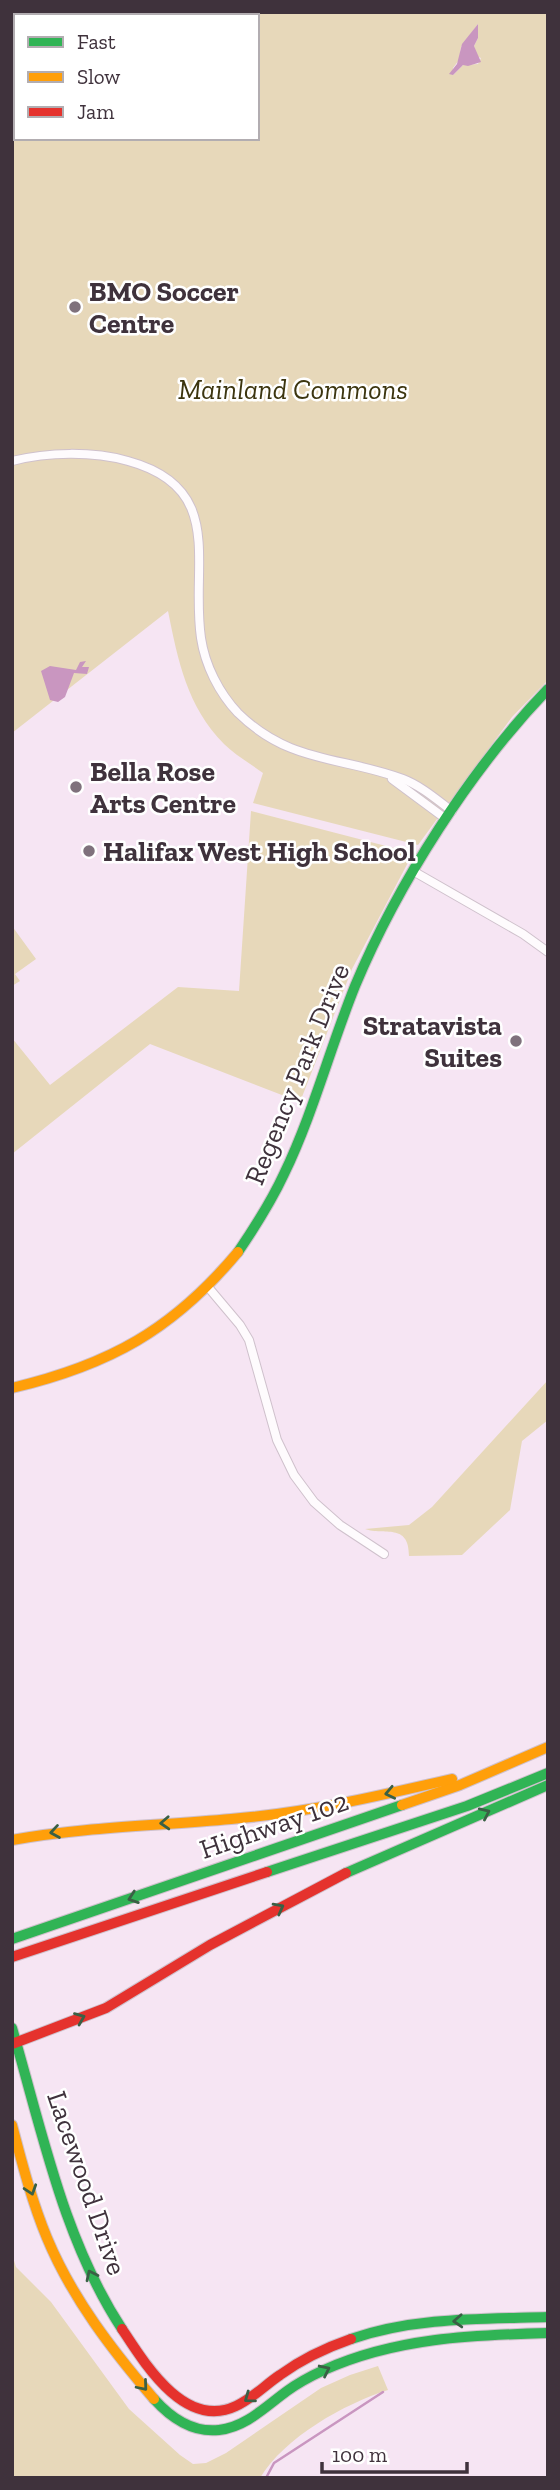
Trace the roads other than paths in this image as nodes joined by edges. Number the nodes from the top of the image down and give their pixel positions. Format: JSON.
{"nodes":[{"id":1,"x":12,"y":461,"type":"edge"},
{"id":2,"x":548,"y":689,"type":"edge"},
{"id":3,"x":449,"y":815,"type":"junction"},
{"id":4,"x":413,"y":871,"type":"junction"},
{"id":5,"x":548,"y":953,"type":"edge"},
{"id":6,"x":208,"y":1287,"type":"junction"},
{"id":7,"x":12,"y":1388,"type":"edge"},
{"id":8,"x":384,"y":1554,"type":"dead end"},
{"id":9,"x":548,"y":1745,"type":"edge"},
{"id":10,"x":548,"y":1773,"type":"edge"},
{"id":11,"x":548,"y":1784,"type":"edge"},
{"id":12,"x":12,"y":1840,"type":"edge"},
{"id":13,"x":15,"y":1938,"type":"edge"},
{"id":14,"x":12,"y":1956,"type":"edge"},
{"id":15,"x":12,"y":2028,"type":"edge"},
{"id":16,"x":14,"y":2043,"type":"edge"},
{"id":17,"x":12,"y":2125,"type":"edge"},
{"id":18,"x":548,"y":2317,"type":"edge"},
{"id":19,"x":548,"y":2333,"type":"edge"}],
"edges":[{"from":1,"to":3,"type":"street"},
{"from":2,"to":3,"type":"main road","name":"Regency Park Drive"},
{"from":3,"to":4,"type":"main road","name":"Regency Park Drive"},
{"from":4,"to":5,"type":"street"},
{"from":4,"to":6,"type":"main road","name":"Regency Park Drive"},
{"from":6,"to":7,"type":"main road","name":"Regency Park Drive"},
{"from":6,"to":8,"type":"street"},
{"from":9,"to":12,"type":"main road","one_way":true},
{"from":9,"to":13,"type":"main road","name":"Highway 102","one_way":true},
{"from":10,"to":14,"type":"main road","name":"Highway 102"},
{"from":16,"to":11,"type":"main road","one_way":true},
{"from":15,"to":16,"type":"main road","name":"Lacewood Drive"},
{"from":18,"to":16,"type":"main road","name":"Lacewood Drive","one_way":true},
{"from":17,"to":19,"type":"main road","name":"Lacewood Drive","one_way":true}]}
